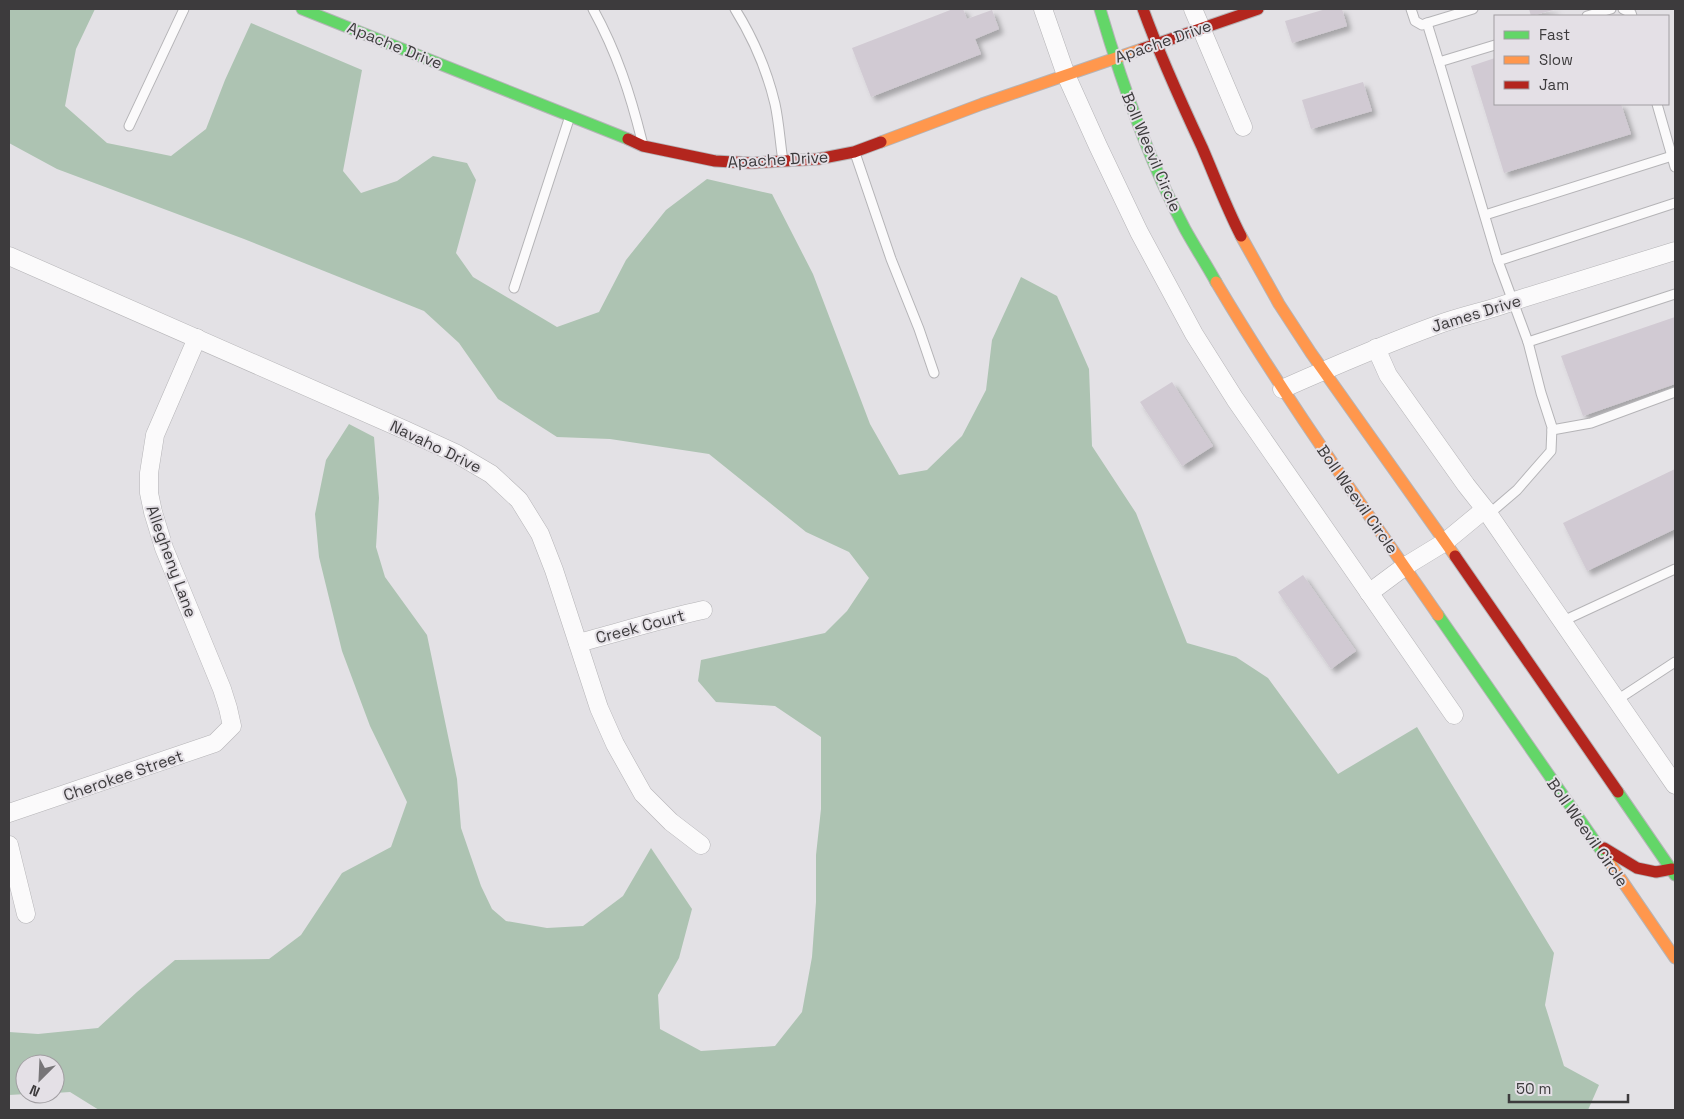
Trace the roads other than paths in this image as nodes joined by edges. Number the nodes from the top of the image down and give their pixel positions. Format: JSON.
{"nodes":[{"id":1,"x":184,"y":9,"type":"edge"},
{"id":2,"x":302,"y":9,"type":"edge"},
{"id":3,"x":593,"y":9,"type":"edge"},
{"id":4,"x":735,"y":9,"type":"edge"},
{"id":5,"x":1043,"y":9,"type":"edge"},
{"id":6,"x":1100,"y":9,"type":"edge"},
{"id":7,"x":1143,"y":9,"type":"edge"},
{"id":8,"x":1193,"y":9,"type":"edge"},
{"id":9,"x":1258,"y":9,"type":"edge"},
{"id":10,"x":1410,"y":9,"type":"edge"},
{"id":11,"x":1473,"y":9,"type":"edge"},
{"id":12,"x":1611,"y":9,"type":"edge"},
{"id":13,"x":1590,"y":15,"type":"edge"},
{"id":14,"x":1427,"y":23,"type":"junction"},
{"id":15,"x":1200,"y":28,"type":"junction"},
{"id":16,"x":1156,"y":44,"type":"junction"},
{"id":17,"x":1494,"y":45,"type":"edge"},
{"id":18,"x":1114,"y":58,"type":"junction"},
{"id":19,"x":1439,"y":62,"type":"junction"},
{"id":20,"x":1066,"y":75,"type":"junction"},
{"id":21,"x":1657,"y":105,"type":"edge"},
{"id":22,"x":570,"y":116,"type":"junction"},
{"id":23,"x":129,"y":126,"type":"dead end"},
{"id":24,"x":1243,"y":127,"type":"dead end"},
{"id":25,"x":643,"y":146,"type":"junction"},
{"id":26,"x":854,"y":152,"type":"junction"},
{"id":27,"x":1672,"y":156,"type":"junction"},
{"id":28,"x":783,"y":161,"type":"junction"},
{"id":29,"x":1675,"y":167,"type":"edge"},
{"id":30,"x":1675,"y":203,"type":"edge"},
{"id":31,"x":1485,"y":215,"type":"junction"},
{"id":32,"x":1675,"y":251,"type":"edge"},
{"id":33,"x":9,"y":256,"type":"edge"},
{"id":34,"x":1498,"y":261,"type":"junction"},
{"id":35,"x":514,"y":288,"type":"dead end"},
{"id":36,"x":1675,"y":294,"type":"edge"},
{"id":37,"x":1514,"y":301,"type":"junction"},
{"id":38,"x":197,"y":338,"type":"junction"},
{"id":39,"x":1528,"y":342,"type":"junction"},
{"id":40,"x":1376,"y":348,"type":"junction"},
{"id":41,"x":1324,"y":371,"type":"junction"},
{"id":42,"x":934,"y":373,"type":"dead end"},
{"id":43,"x":1282,"y":389,"type":"junction"},
{"id":44,"x":1675,"y":392,"type":"edge"},
{"id":45,"x":1552,"y":430,"type":"junction"},
{"id":46,"x":1487,"y":511,"type":"junction"},
{"id":47,"x":1445,"y":542,"type":"junction"},
{"id":48,"x":1404,"y":567,"type":"junction"},
{"id":49,"x":1675,"y":569,"type":"edge"},
{"id":50,"x":1370,"y":593,"type":"junction"},
{"id":51,"x":703,"y":610,"type":"dead end"},
{"id":52,"x":1563,"y":621,"type":"junction"},
{"id":53,"x":578,"y":643,"type":"junction"},
{"id":54,"x":1675,"y":662,"type":"edge"},
{"id":55,"x":1617,"y":700,"type":"junction"},
{"id":56,"x":1454,"y":715,"type":"dead end"},
{"id":57,"x":232,"y":726,"type":"joint"},
{"id":58,"x":1675,"y":785,"type":"edge"},
{"id":59,"x":9,"y":813,"type":"edge"},
{"id":60,"x":1638,"y":821,"type":"junction"},
{"id":61,"x":1660,"y":830,"type":"dead end"},
{"id":62,"x":1596,"y":843,"type":"junction"},
{"id":63,"x":9,"y":845,"type":"edge"},
{"id":64,"x":701,"y":845,"type":"dead end"},
{"id":65,"x":1674,"y":870,"type":"edge"},
{"id":66,"x":26,"y":914,"type":"dead end"},
{"id":67,"x":1675,"y":958,"type":"edge"}],
"edges":[{"from":1,"to":23,"type":"lane"},
{"from":2,"to":22,"type":"main road","name":"Apache Drive"},
{"from":3,"to":25,"type":"lane"},
{"from":4,"to":28,"type":"lane"},
{"from":5,"to":20,"type":"street"},
{"from":6,"to":18,"type":"main road","name":"Boll Weevil Circle"},
{"from":7,"to":16,"type":"main road"},
{"from":8,"to":15,"type":"street"},
{"from":9,"to":15,"type":"main road","name":"Apache Drive"},
{"from":10,"to":14,"type":"lane"},
{"from":11,"to":14,"type":"lane"},
{"from":12,"to":13,"type":"lane"},
{"from":14,"to":19,"type":"lane"},
{"from":15,"to":16,"type":"main road","name":"Apache Drive"},
{"from":15,"to":24,"type":"street"},
{"from":16,"to":18,"type":"main road","name":"Apache Drive"},
{"from":16,"to":41,"type":"main road"},
{"from":17,"to":19,"type":"lane"},
{"from":18,"to":20,"type":"main road","name":"Apache Drive"},
{"from":18,"to":43,"type":"main road","name":"Boll Weevil Circle"},
{"from":19,"to":31,"type":"lane"},
{"from":20,"to":26,"type":"main road","name":"Apache Drive"},
{"from":20,"to":50,"type":"street"},
{"from":21,"to":27,"type":"lane"},
{"from":22,"to":25,"type":"main road","name":"Apache Drive"},
{"from":22,"to":35,"type":"lane"},
{"from":25,"to":28,"type":"main road","name":"Apache Drive"},
{"from":26,"to":28,"type":"main road","name":"Apache Drive"},
{"from":26,"to":42,"type":"lane"},
{"from":27,"to":29,"type":"lane"},
{"from":27,"to":31,"type":"lane"},
{"from":30,"to":34,"type":"lane"},
{"from":31,"to":34,"type":"lane"},
{"from":32,"to":37,"type":"street","name":"James Drive"},
{"from":33,"to":38,"type":"street","name":"Navaho Drive"},
{"from":34,"to":37,"type":"lane"},
{"from":36,"to":39,"type":"lane"},
{"from":37,"to":39,"type":"lane"},
{"from":37,"to":40,"type":"street","name":"James Drive"},
{"from":38,"to":53,"type":"street","name":"Navaho Drive"},
{"from":38,"to":57,"type":"street","name":"Allegheny Lane"},
{"from":39,"to":45,"type":"lane"},
{"from":40,"to":41,"type":"street","name":"James Drive"},
{"from":40,"to":46,"type":"street"},
{"from":41,"to":43,"type":"street","name":"James Drive"},
{"from":41,"to":47,"type":"main road"},
{"from":43,"to":48,"type":"main road","name":"Boll Weevil Circle"},
{"from":44,"to":45,"type":"lane"},
{"from":45,"to":46,"type":"lane"},
{"from":46,"to":47,"type":"street"},
{"from":46,"to":52,"type":"street"},
{"from":47,"to":48,"type":"street"},
{"from":47,"to":60,"type":"main road"},
{"from":48,"to":50,"type":"street"},
{"from":48,"to":62,"type":"main road","name":"Boll Weevil Circle"},
{"from":49,"to":52,"type":"lane"},
{"from":50,"to":56,"type":"street"},
{"from":51,"to":53,"type":"street","name":"Creek Court"},
{"from":52,"to":55,"type":"street"},
{"from":53,"to":64,"type":"street","name":"Navaho Drive"},
{"from":54,"to":55,"type":"lane"},
{"from":55,"to":58,"type":"street"},
{"from":57,"to":59,"type":"street","name":"Cherokee Street"},
{"from":60,"to":61,"type":"main road"},
{"from":60,"to":65,"type":"main road"},
{"from":62,"to":65,"type":"main road"},
{"from":62,"to":67,"type":"main road","name":"Boll Weevil Circle"},
{"from":63,"to":66,"type":"street"}]}
